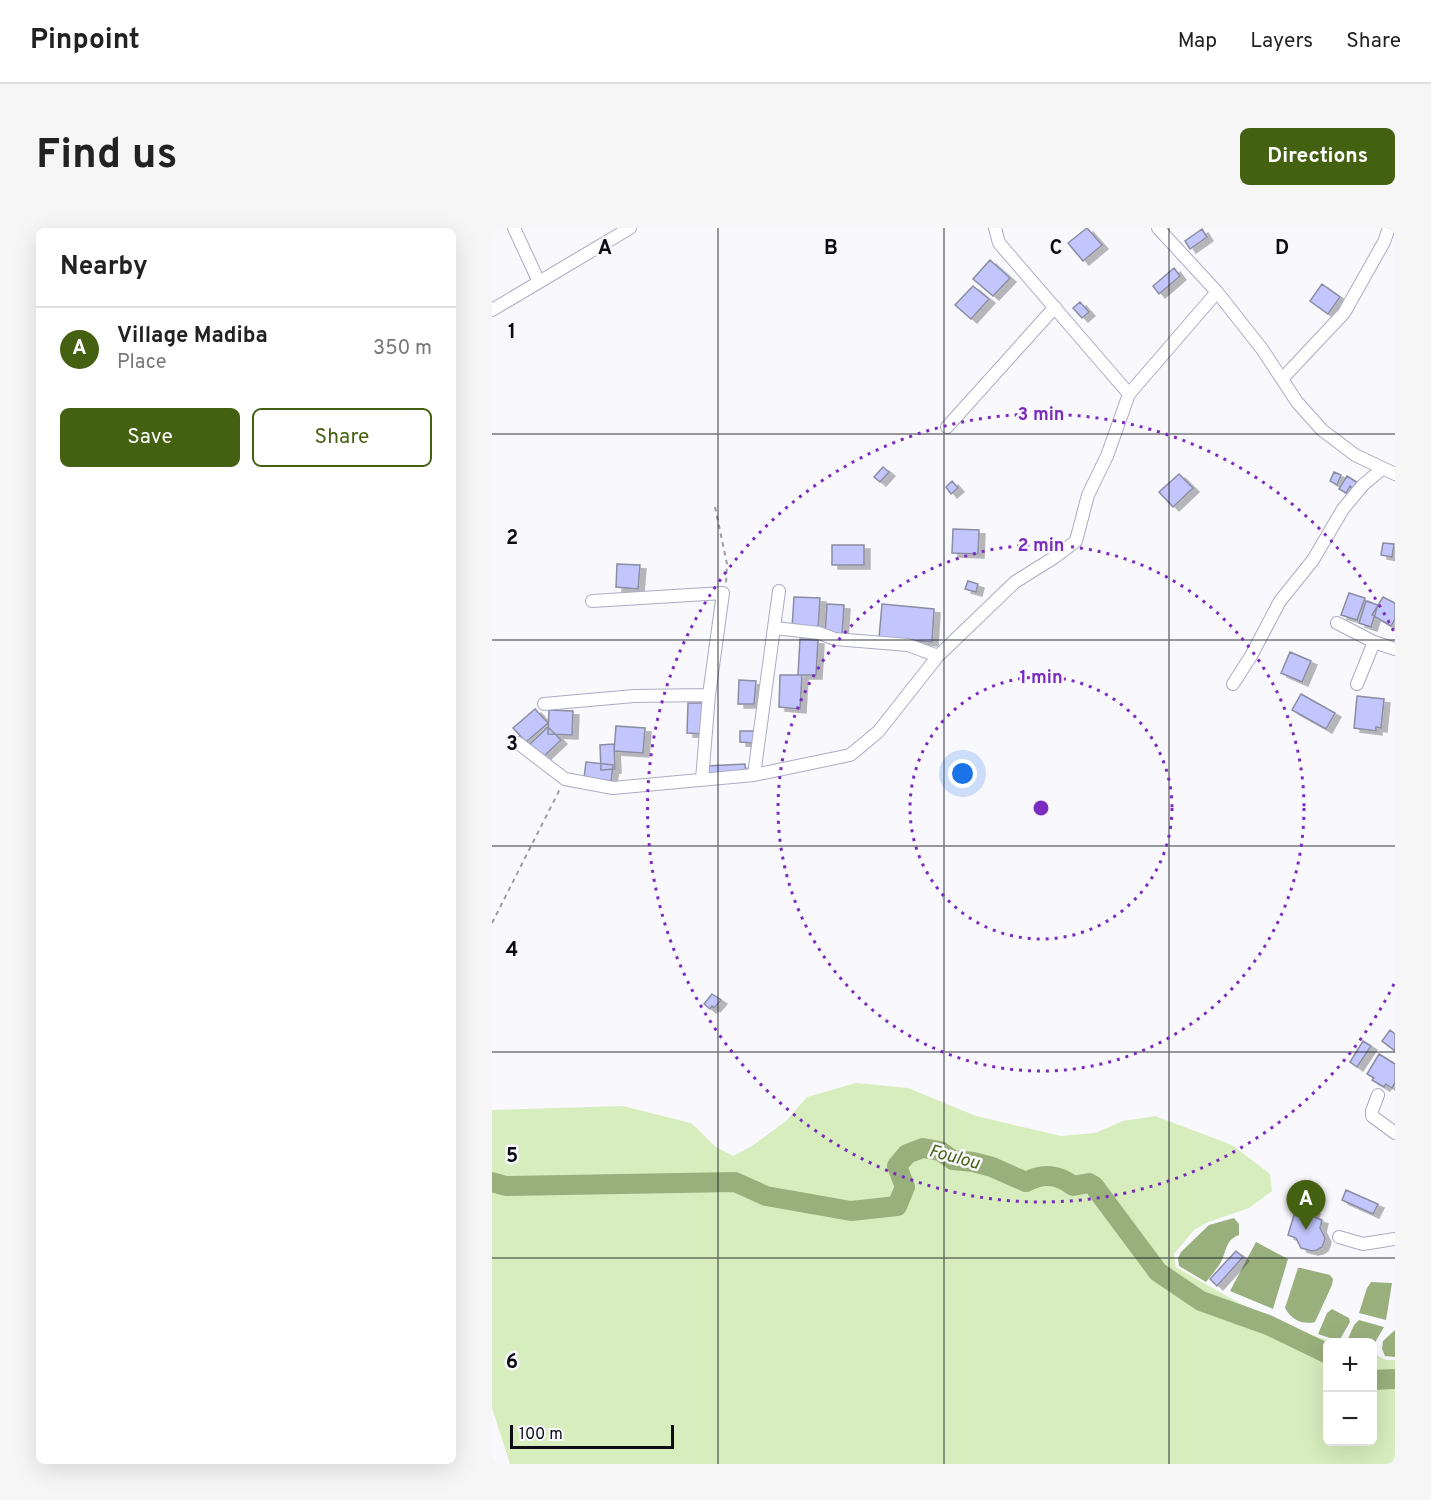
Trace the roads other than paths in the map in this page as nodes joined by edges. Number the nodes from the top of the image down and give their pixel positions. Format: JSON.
{"nodes":[{"id":1,"x":514,"y":228,"type":"edge"},
{"id":2,"x":630,"y":228,"type":"edge"},
{"id":3,"x":995,"y":228,"type":"edge"},
{"id":4,"x":1158,"y":228,"type":"edge"},
{"id":5,"x":1389,"y":228,"type":"edge"},
{"id":6,"x":539,"y":282,"type":"junction"},
{"id":7,"x":1217,"y":292,"type":"junction"},
{"id":8,"x":1055,"y":307,"type":"junction"},
{"id":9,"x":492,"y":310,"type":"edge"},
{"id":10,"x":1282,"y":379,"type":"junction"},
{"id":11,"x":1129,"y":394,"type":"junction"},
{"id":12,"x":947,"y":427,"type":"dead end"},
{"id":13,"x":1382,"y":469,"type":"junction"},
{"id":14,"x":1395,"y":474,"type":"edge"},
{"id":15,"x":779,"y":591,"type":"dead end"},
{"id":16,"x":592,"y":601,"type":"dead end"},
{"id":17,"x":1337,"y":623,"type":"dead end"},
{"id":18,"x":774,"y":628,"type":"junction"},
{"id":19,"x":1374,"y":642,"type":"junction"},
{"id":20,"x":1395,"y":648,"type":"edge"},
{"id":21,"x":938,"y":656,"type":"junction"},
{"id":22,"x":1233,"y":684,"type":"dead end"},
{"id":23,"x":1357,"y":684,"type":"dead end"},
{"id":24,"x":709,"y":694,"type":"junction"},
{"id":25,"x":544,"y":704,"type":"dead end"},
{"id":26,"x":518,"y":743,"type":"dead end"},
{"id":27,"x":754,"y":775,"type":"junction"},
{"id":28,"x":702,"y":779,"type":"junction"},
{"id":29,"x":1378,"y":1095,"type":"dead end"},
{"id":30,"x":1395,"y":1132,"type":"edge"},
{"id":31,"x":1339,"y":1237,"type":"dead end"},
{"id":32,"x":1395,"y":1239,"type":"edge"}],
"edges":[{"from":1,"to":6,"type":"street"},
{"from":2,"to":6,"type":"street"},
{"from":3,"to":8,"type":"street"},
{"from":4,"to":7,"type":"street"},
{"from":5,"to":10,"type":"street"},
{"from":6,"to":9,"type":"street"},
{"from":7,"to":10,"type":"street"},
{"from":7,"to":11,"type":"street"},
{"from":8,"to":11,"type":"street"},
{"from":8,"to":12,"type":"street"},
{"from":10,"to":13,"type":"street"},
{"from":11,"to":21,"type":"street"},
{"from":13,"to":14,"type":"street"},
{"from":13,"to":22,"type":"street"},
{"from":15,"to":18,"type":"street"},
{"from":16,"to":24,"type":"street"},
{"from":17,"to":19,"type":"street"},
{"from":18,"to":21,"type":"street"},
{"from":18,"to":27,"type":"street"},
{"from":19,"to":20,"type":"street"},
{"from":19,"to":23,"type":"street"},
{"from":21,"to":27,"type":"street"},
{"from":24,"to":25,"type":"street"},
{"from":24,"to":28,"type":"street"},
{"from":26,"to":28,"type":"street"},
{"from":27,"to":28,"type":"street"},
{"from":29,"to":30,"type":"street"},
{"from":31,"to":32,"type":"street"}]}
